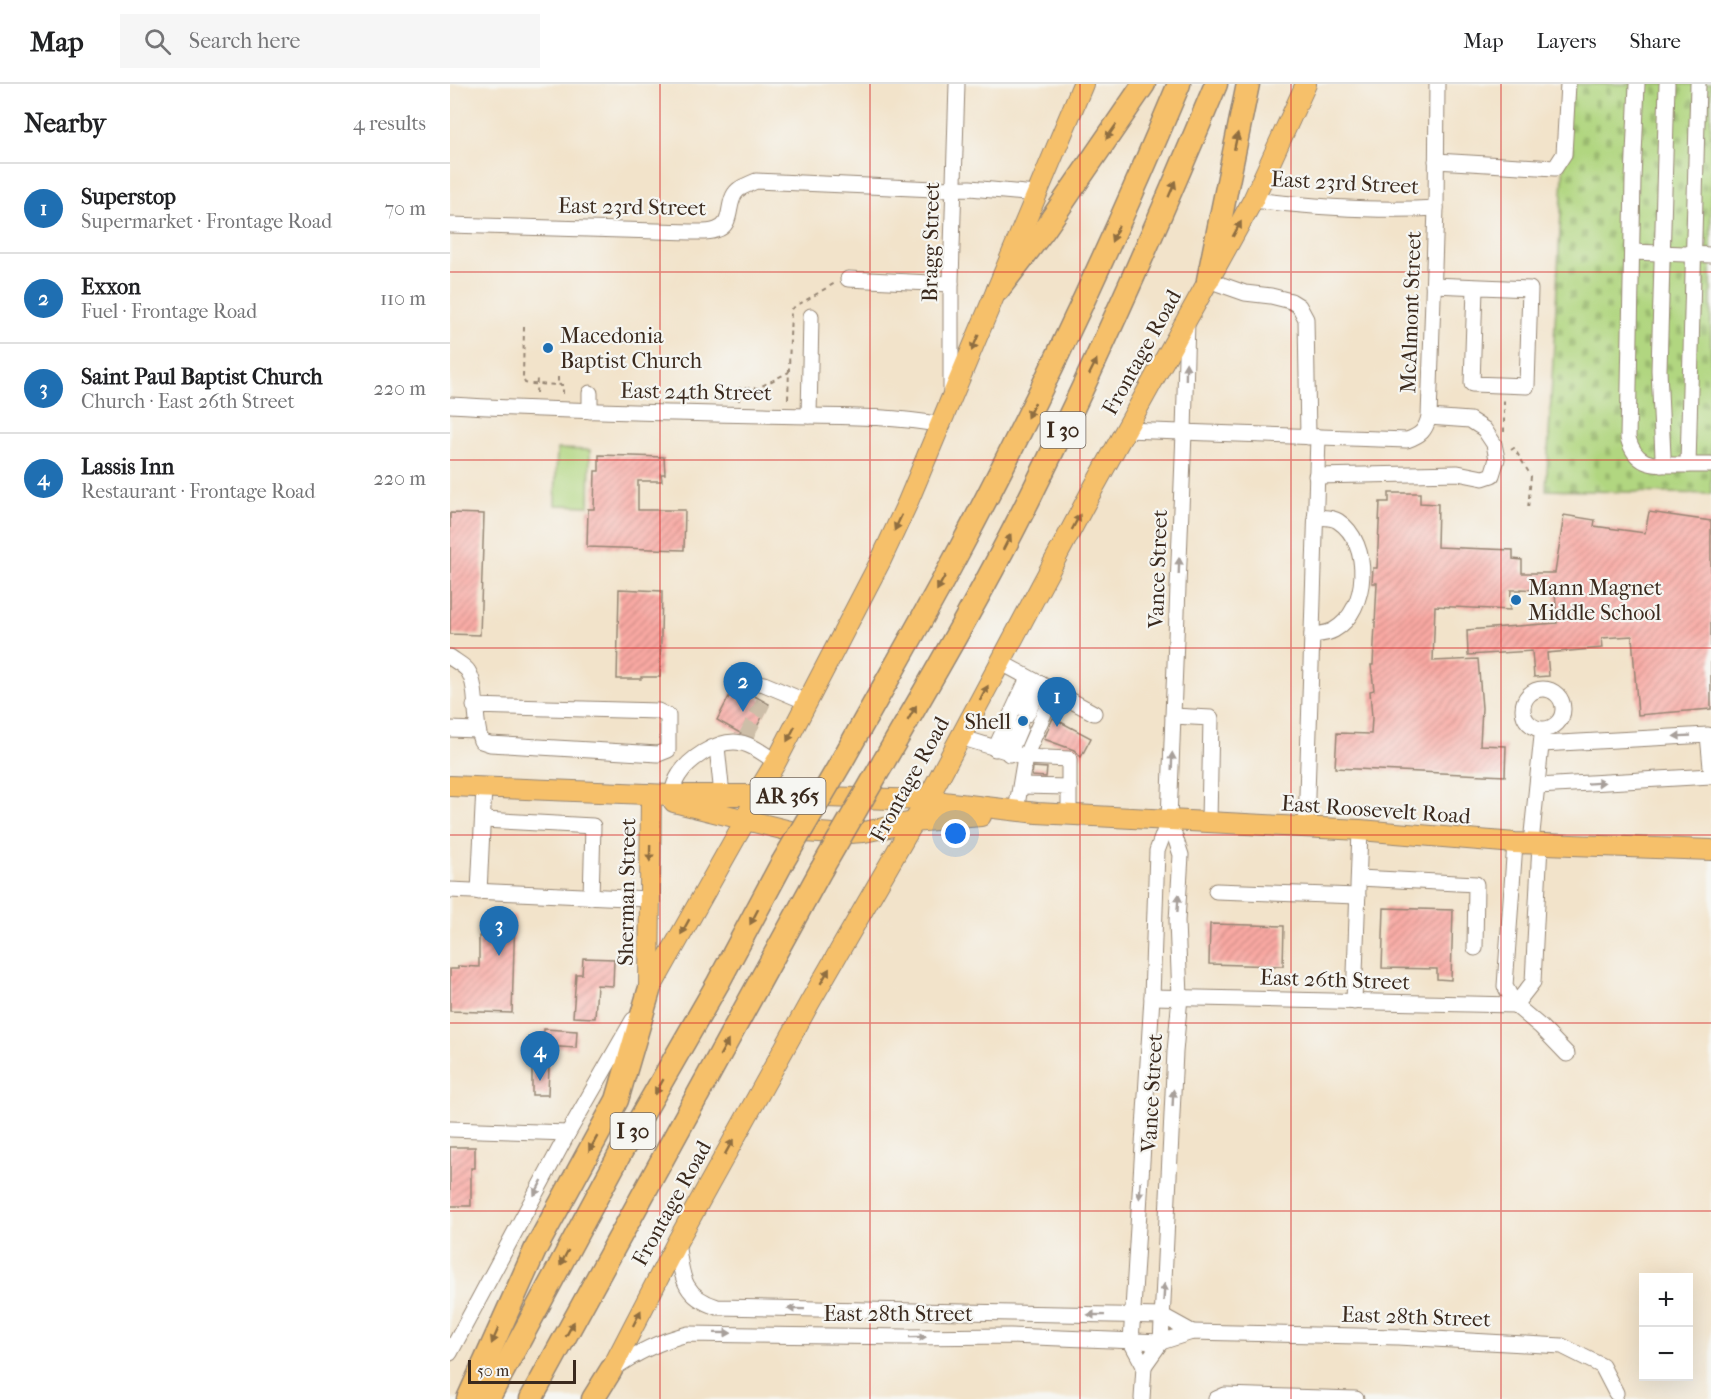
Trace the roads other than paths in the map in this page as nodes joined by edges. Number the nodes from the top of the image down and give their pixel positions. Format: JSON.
{"nodes":[{"id":1,"x":957,"y":84,"type":"edge"},
{"id":2,"x":1083,"y":84,"type":"edge"},
{"id":3,"x":1144,"y":84,"type":"edge"},
{"id":4,"x":1179,"y":84,"type":"edge"},
{"id":5,"x":1216,"y":84,"type":"edge"},
{"id":6,"x":1248,"y":84,"type":"edge"},
{"id":7,"x":1306,"y":84,"type":"edge"},
{"id":8,"x":1437,"y":84,"type":"edge"},
{"id":9,"x":1569,"y":84,"type":"edge"},
{"id":10,"x":1637,"y":84,"type":"edge"},
{"id":11,"x":1667,"y":84,"type":"edge"},
{"id":12,"x":1698,"y":84,"type":"edge"},
{"id":13,"x":1436,"y":161,"type":"junction"},
{"id":14,"x":953,"y":190,"type":"junction"},
{"id":15,"x":1036,"y":194,"type":"junction"},
{"id":16,"x":1253,"y":200,"type":"junction"},
{"id":17,"x":1436,"y":208,"type":"junction"},
{"id":18,"x":450,"y":225,"type":"edge"},
{"id":19,"x":1632,"y":252,"type":"junction"},
{"id":20,"x":1662,"y":252,"type":"junction"},
{"id":21,"x":1693,"y":254,"type":"junction"},
{"id":22,"x":1711,"y":255,"type":"edge"},
{"id":23,"x":848,"y":279,"type":"dead end"},
{"id":24,"x":1208,"y":280,"type":"junction"},
{"id":25,"x":951,"y":284,"type":"junction"},
{"id":26,"x":1433,"y":285,"type":"junction"},
{"id":27,"x":1475,"y":288,"type":"junction"},
{"id":28,"x":998,"y":290,"type":"junction"},
{"id":29,"x":811,"y":316,"type":"dead end"},
{"id":30,"x":1187,"y":320,"type":"junction"},
{"id":31,"x":590,"y":393,"type":"dead end"},
{"id":32,"x":951,"y":402,"type":"junction"},
{"id":33,"x":450,"y":405,"type":"edge"},
{"id":34,"x":590,"y":411,"type":"junction"},
{"id":35,"x":809,"y":416,"type":"junction"},
{"id":36,"x":1429,"y":417,"type":"junction"},
{"id":37,"x":941,"y":425,"type":"junction"},
{"id":38,"x":1125,"y":430,"type":"junction"},
{"id":39,"x":1185,"y":432,"type":"junction"},
{"id":40,"x":1313,"y":437,"type":"junction"},
{"id":41,"x":1661,"y":465,"type":"junction"},
{"id":42,"x":1688,"y":465,"type":"junction"},
{"id":43,"x":1711,"y":465,"type":"edge"},
{"id":44,"x":1317,"y":476,"type":"junction"},
{"id":45,"x":1315,"y":517,"type":"junction"},
{"id":46,"x":1312,"y":635,"type":"junction"},
{"id":47,"x":450,"y":657,"type":"edge"},
{"id":48,"x":1000,"y":662,"type":"junction"},
{"id":49,"x":739,"y":680,"type":"dead end"},
{"id":50,"x":1041,"y":684,"type":"junction"},
{"id":51,"x":807,"y":702,"type":"junction"},
{"id":52,"x":474,"y":706,"type":"junction"},
{"id":53,"x":1094,"y":713,"type":"dead end"},
{"id":54,"x":1027,"y":714,"type":"dead end"},
{"id":55,"x":1173,"y":716,"type":"junction"},
{"id":56,"x":1020,"y":728,"type":"dead end"},
{"id":57,"x":450,"y":729,"type":"edge"},
{"id":58,"x":476,"y":730,"type":"junction"},
{"id":59,"x":960,"y":737,"type":"junction"},
{"id":60,"x":717,"y":747,"type":"junction"},
{"id":61,"x":1002,"y":751,"type":"junction"},
{"id":62,"x":1025,"y":757,"type":"junction"},
{"id":63,"x":776,"y":762,"type":"junction"},
{"id":64,"x":1711,"y":766,"type":"edge"},
{"id":65,"x":1711,"y":776,"type":"edge"},
{"id":66,"x":450,"y":786,"type":"edge"},
{"id":67,"x":1021,"y":786,"type":"junction"},
{"id":68,"x":1538,"y":786,"type":"junction"},
{"id":69,"x":484,"y":787,"type":"junction"},
{"id":70,"x":1069,"y":787,"type":"junction"},
{"id":71,"x":722,"y":795,"type":"junction"},
{"id":72,"x":756,"y":795,"type":"junction"},
{"id":73,"x":664,"y":797,"type":"junction"},
{"id":74,"x":926,"y":800,"type":"junction"},
{"id":75,"x":1016,"y":811,"type":"junction"},
{"id":76,"x":1037,"y":813,"type":"junction"},
{"id":77,"x":1069,"y":815,"type":"junction"},
{"id":78,"x":1169,"y":819,"type":"junction"},
{"id":79,"x":483,"y":820,"type":"junction"},
{"id":80,"x":745,"y":821,"type":"junction"},
{"id":81,"x":913,"y":822,"type":"junction"},
{"id":82,"x":1209,"y":822,"type":"junction"},
{"id":83,"x":1306,"y":828,"type":"junction"},
{"id":84,"x":1360,"y":830,"type":"junction"},
{"id":85,"x":1529,"y":844,"type":"junction"},
{"id":86,"x":1711,"y":850,"type":"edge"},
{"id":87,"x":1359,"y":878,"type":"junction"},
{"id":88,"x":450,"y":890,"type":"edge"},
{"id":89,"x":1216,"y":891,"type":"dead end"},
{"id":90,"x":479,"y":892,"type":"junction"},
{"id":91,"x":1358,"y":896,"type":"junction"},
{"id":92,"x":591,"y":897,"type":"junction"},
{"id":93,"x":649,"y":899,"type":"junction"},
{"id":94,"x":1475,"y":948,"type":"dead end"},
{"id":95,"x":649,"y":991,"type":"junction"},
{"id":96,"x":1152,"y":997,"type":"junction"},
{"id":97,"x":1180,"y":997,"type":"junction"},
{"id":98,"x":1354,"y":1002,"type":"junction"},
{"id":99,"x":1515,"y":1005,"type":"junction"},
{"id":100,"x":1567,"y":1054,"type":"dead end"},
{"id":101,"x":450,"y":1129,"type":"edge"},
{"id":102,"x":568,"y":1133,"type":"junction"},
{"id":103,"x":677,"y":1242,"type":"junction"},
{"id":104,"x":1132,"y":1315,"type":"junction"},
{"id":105,"x":1162,"y":1316,"type":"junction"},
{"id":106,"x":1192,"y":1332,"type":"junction"},
{"id":107,"x":1131,"y":1342,"type":"junction"},
{"id":108,"x":1161,"y":1342,"type":"junction"},
{"id":109,"x":450,"y":1353,"type":"edge"},
{"id":110,"x":1144,"y":1366,"type":"junction"},
{"id":111,"x":611,"y":1371,"type":"junction"},
{"id":112,"x":1616,"y":1393,"type":"dead end"},
{"id":113,"x":468,"y":1399,"type":"edge"},
{"id":114,"x":488,"y":1399,"type":"edge"},
{"id":115,"x":531,"y":1399,"type":"edge"},
{"id":116,"x":593,"y":1399,"type":"edge"},
{"id":117,"x":599,"y":1399,"type":"edge"},
{"id":118,"x":1142,"y":1399,"type":"edge"},
{"id":119,"x":1216,"y":1399,"type":"edge"},
{"id":120,"x":1356,"y":1399,"type":"edge"}],
"edges":[{"from":1,"to":14,"type":"street","name":"Bragg Street"},
{"from":2,"to":15,"type":"main road"},
{"from":3,"to":28,"type":"highway","one_way":true},
{"from":4,"to":114,"type":"highway","number":"I 30","one_way":true,"bridge":true},
{"from":115,"to":5,"type":"highway","number":"I 30","one_way":true,"bridge":true},
{"from":24,"to":6,"type":"highway","one_way":true},
{"from":7,"to":16,"type":"main road","name":"Frontage Road"},
{"from":8,"to":13,"type":"street","name":"McAlmont Street"},
{"from":9,"to":13,"type":"street"},
{"from":10,"to":19,"type":"street"},
{"from":11,"to":20,"type":"street"},
{"from":12,"to":21,"type":"street"},
{"from":13,"to":17,"type":"street","name":"McAlmont Street"},
{"from":14,"to":15,"type":"street","name":"East 23rd Street"},
{"from":14,"to":18,"type":"street","name":"East 23rd Street"},
{"from":14,"to":25,"type":"street","name":"Bragg Street"},
{"from":15,"to":28,"type":"main road"},
{"from":16,"to":17,"type":"street","name":"East 23rd Street"},
{"from":24,"to":16,"type":"main road","name":"Frontage Road","one_way":true},
{"from":17,"to":26,"type":"street","name":"McAlmont Street"},
{"from":19,"to":20,"type":"street"},
{"from":19,"to":41,"type":"street"},
{"from":20,"to":21,"type":"street"},
{"from":20,"to":41,"type":"street"},
{"from":21,"to":22,"type":"street"},
{"from":21,"to":42,"type":"street"},
{"from":23,"to":25,"type":"street"},
{"from":24,"to":30,"type":"main road","name":"Frontage Road"},
{"from":24,"to":40,"type":"street"},
{"from":25,"to":32,"type":"street","name":"Bragg Street"},
{"from":26,"to":27,"type":"street"},
{"from":26,"to":36,"type":"street","name":"McAlmont Street"},
{"from":27,"to":27,"type":"street"},
{"from":28,"to":32,"type":"main road","one_way":true},
{"from":29,"to":35,"type":"street"},
{"from":30,"to":38,"type":"main road","name":"Frontage Road"},
{"from":39,"to":30,"type":"street","name":"Vance Street","one_way":true},
{"from":31,"to":34,"type":"street"},
{"from":32,"to":37,"type":"main road"},
{"from":33,"to":34,"type":"street","name":"East 24th Street"},
{"from":34,"to":35,"type":"street","name":"East 24th Street"},
{"from":35,"to":37,"type":"street","name":"East 24th Street"},
{"from":36,"to":40,"type":"street","name":"McAlmont Street"},
{"from":36,"to":44,"type":"street"},
{"from":37,"to":51,"type":"main road","one_way":true},
{"from":38,"to":39,"type":"street"},
{"from":48,"to":38,"type":"main road","name":"Frontage Road","one_way":true},
{"from":39,"to":40,"type":"street"},
{"from":55,"to":39,"type":"street","name":"Vance Street","one_way":true},
{"from":40,"to":44,"type":"street"},
{"from":41,"to":42,"type":"street"},
{"from":42,"to":43,"type":"street"},
{"from":44,"to":45,"type":"street"},
{"from":45,"to":46,"type":"street"},
{"from":45,"to":46,"type":"street"},
{"from":46,"to":83,"type":"street"},
{"from":47,"to":52,"type":"street"},
{"from":48,"to":50,"type":"street"},
{"from":59,"to":48,"type":"main road","name":"Frontage Road","one_way":true},
{"from":49,"to":51,"type":"street"},
{"from":50,"to":53,"type":"street"},
{"from":50,"to":54,"type":"street"},
{"from":50,"to":61,"type":"street"},
{"from":50,"to":62,"type":"street"},
{"from":51,"to":63,"type":"main road","one_way":true},
{"from":52,"to":58,"type":"street"},
{"from":52,"to":58,"type":"street"},
{"from":78,"to":55,"type":"street","name":"Vance Street","one_way":true},
{"from":55,"to":82,"type":"street"},
{"from":56,"to":61,"type":"street"},
{"from":57,"to":58,"type":"street"},
{"from":59,"to":61,"type":"street"},
{"from":59,"to":74,"type":"main road","name":"Frontage Road"},
{"from":60,"to":63,"type":"street"},
{"from":60,"to":71,"type":"street"},
{"from":60,"to":73,"type":"street"},
{"from":61,"to":62,"type":"street"},
{"from":62,"to":67,"type":"street"},
{"from":62,"to":70,"type":"street"},
{"from":63,"to":72,"type":"main road"},
{"from":64,"to":68,"type":"street","one_way":true},
{"from":68,"to":65,"type":"street","one_way":true},
{"from":66,"to":69,"type":"main road","name":"East Roosevelt Road","number":"AR 365"},
{"from":67,"to":70,"type":"street"},
{"from":67,"to":75,"type":"street"},
{"from":68,"to":85,"type":"street"},
{"from":69,"to":73,"type":"main road","name":"East Roosevelt Road","number":"AR 365"},
{"from":69,"to":79,"type":"street"},
{"from":70,"to":77,"type":"street"},
{"from":71,"to":72,"type":"main road","name":"East Roosevelt Road","number":"AR 365"},
{"from":71,"to":73,"type":"main road","name":"East Roosevelt Road","number":"AR 365"},
{"from":72,"to":74,"type":"main road","name":"East Roosevelt Road","number":"AR 365"},
{"from":72,"to":80,"type":"main road"},
{"from":73,"to":80,"type":"main road","name":"East Roosevelt Road","number":"AR 365"},
{"from":73,"to":93,"type":"main road","name":"Sherman Street","one_way":true},
{"from":74,"to":75,"type":"main road","name":"East Roosevelt Road","number":"AR 365"},
{"from":74,"to":81,"type":"main road","name":"Frontage Road"},
{"from":75,"to":76,"type":"main road","name":"East Roosevelt Road","number":"AR 365"},
{"from":76,"to":77,"type":"main road","name":"East Roosevelt Road","number":"AR 365"},
{"from":76,"to":81,"type":"main road","name":"East Roosevelt Road","number":"AR 365"},
{"from":77,"to":78,"type":"main road","name":"East Roosevelt Road","number":"AR 365"},
{"from":78,"to":82,"type":"main road","name":"East Roosevelt Road","number":"AR 365"},
{"from":78,"to":96,"type":"street","name":"Vance Street"},
{"from":97,"to":78,"type":"street","name":"Vance Street","one_way":true},
{"from":79,"to":90,"type":"street"},
{"from":79,"to":92,"type":"street"},
{"from":80,"to":81,"type":"main road","name":"East Roosevelt Road","number":"AR 365"},
{"from":80,"to":95,"type":"main road","one_way":true},
{"from":103,"to":81,"type":"main road","name":"Frontage Road","one_way":true},
{"from":82,"to":83,"type":"main road","name":"East Roosevelt Road","number":"AR 365"},
{"from":83,"to":84,"type":"main road","name":"East Roosevelt Road","number":"AR 365"},
{"from":84,"to":85,"type":"main road","name":"East Roosevelt Road","number":"AR 365"},
{"from":84,"to":87,"type":"street"},
{"from":85,"to":86,"type":"main road","name":"East Roosevelt Road","number":"AR 365"},
{"from":85,"to":99,"type":"street"},
{"from":85,"to":99,"type":"street"},
{"from":87,"to":91,"type":"street"},
{"from":87,"to":94,"type":"street"},
{"from":88,"to":90,"type":"street"},
{"from":89,"to":91,"type":"street"},
{"from":90,"to":92,"type":"street"},
{"from":91,"to":98,"type":"street"},
{"from":92,"to":93,"type":"street"},
{"from":93,"to":95,"type":"main road","name":"Sherman Street"},
{"from":95,"to":102,"type":"street"},
{"from":95,"to":113,"type":"highway","one_way":true},
{"from":96,"to":97,"type":"street","name":"East 26th Street"},
{"from":96,"to":104,"type":"street","name":"Vance Street","one_way":true},
{"from":97,"to":98,"type":"street","name":"East 26th Street"},
{"from":105,"to":97,"type":"street","name":"Vance Street","one_way":true},
{"from":98,"to":99,"type":"street","name":"East 26th Street"},
{"from":99,"to":100,"type":"street"},
{"from":101,"to":102,"type":"street"},
{"from":102,"to":109,"type":"street","one_way":true},
{"from":104,"to":103,"type":"street","name":"East 28th Street","one_way":true},
{"from":111,"to":103,"type":"main road","name":"Frontage Road","one_way":true},
{"from":104,"to":105,"type":"street","name":"East 28th Street"},
{"from":104,"to":107,"type":"street","name":"Vance Street"},
{"from":105,"to":106,"type":"street","name":"East 28th Street"},
{"from":105,"to":108,"type":"street","name":"Vance Street"},
{"from":106,"to":108,"type":"street","name":"East 28th Street"},
{"from":106,"to":112,"type":"street","name":"East 28th Street"},
{"from":107,"to":108,"type":"street","name":"East 28th Street"},
{"from":107,"to":110,"type":"street"},
{"from":111,"to":107,"type":"street","name":"East 28th Street","one_way":true},
{"from":108,"to":110,"type":"street"},
{"from":110,"to":118,"type":"street"},
{"from":111,"to":116,"type":"highway"},
{"from":111,"to":117,"type":"street","name":"Frontage Road"},
{"from":119,"to":120,"type":"street"}]}
